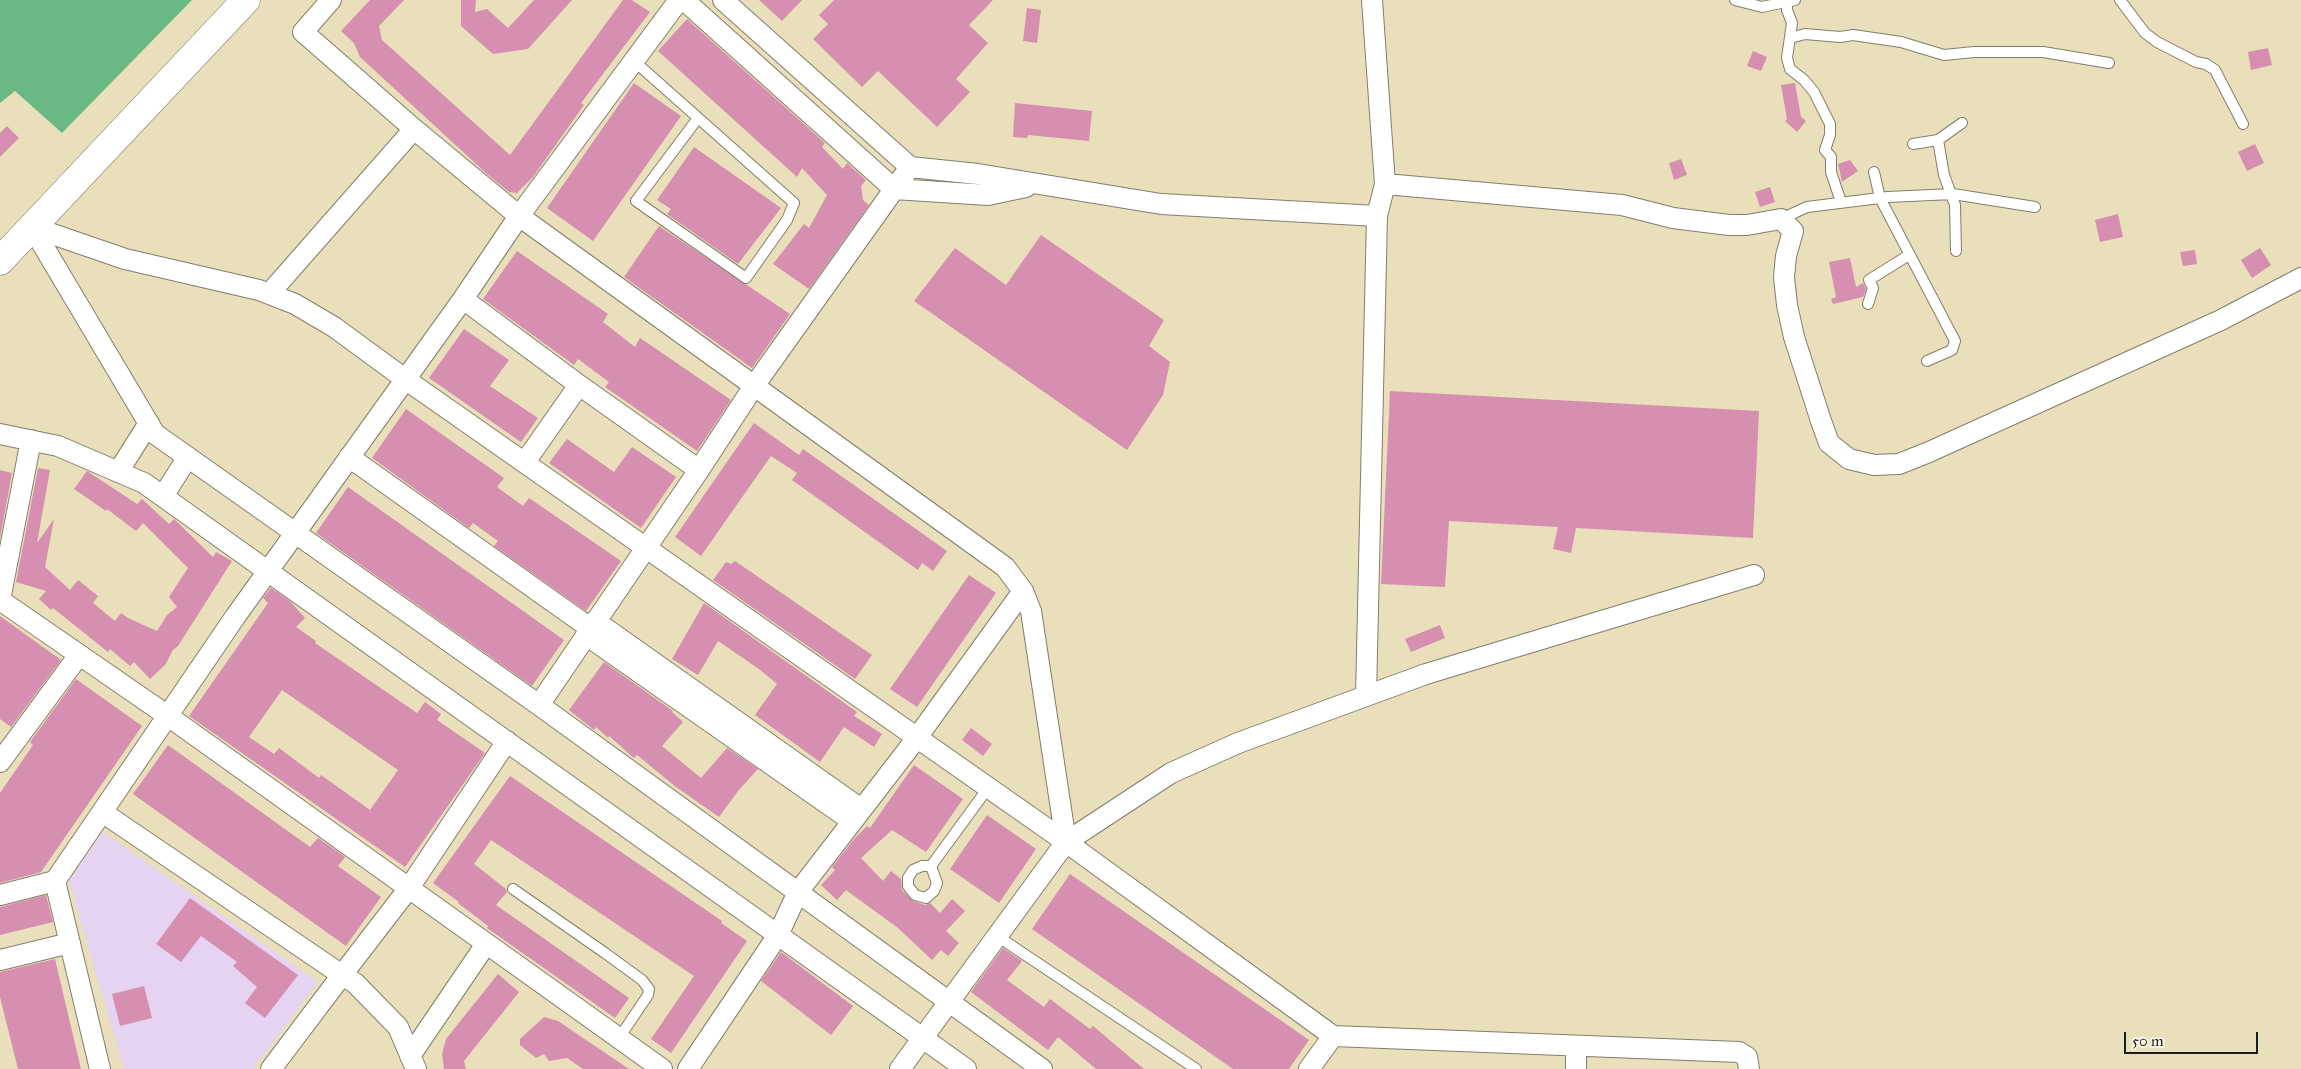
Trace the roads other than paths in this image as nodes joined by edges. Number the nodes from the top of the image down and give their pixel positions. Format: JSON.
{"nodes":[{"id":1,"x":246,"y":0,"type":"edge"},
{"id":2,"x":331,"y":0,"type":"edge"},
{"id":3,"x":678,"y":0,"type":"edge"},
{"id":4,"x":684,"y":0,"type":"edge"},
{"id":5,"x":723,"y":0,"type":"edge"},
{"id":6,"x":1372,"y":0,"type":"edge"},
{"id":7,"x":1735,"y":0,"type":"edge"},
{"id":8,"x":2120,"y":0,"type":"edge"},
{"id":9,"x":1789,"y":1,"type":"edge"},
{"id":10,"x":1790,"y":38,"type":"junction"},
{"id":11,"x":634,"y":61,"type":"junction"},
{"id":12,"x":2109,"y":64,"type":"dead end"},
{"id":13,"x":698,"y":118,"type":"junction"},
{"id":14,"x":1962,"y":122,"type":"dead end"},
{"id":15,"x":2243,"y":124,"type":"dead end"},
{"id":16,"x":414,"y":128,"type":"junction"},
{"id":17,"x":1938,"y":140,"type":"junction"},
{"id":18,"x":1913,"y":144,"type":"dead end"},
{"id":19,"x":910,"y":167,"type":"junction"},
{"id":20,"x":1874,"y":172,"type":"dead end"},
{"id":21,"x":1038,"y":184,"type":"junction"},
{"id":22,"x":1385,"y":184,"type":"junction"},
{"id":23,"x":894,"y":189,"type":"junction"},
{"id":24,"x":1953,"y":194,"type":"junction"},
{"id":25,"x":1880,"y":198,"type":"junction"},
{"id":26,"x":1841,"y":202,"type":"junction"},
{"id":27,"x":2036,"y":207,"type":"dead end"},
{"id":28,"x":518,"y":216,"type":"junction"},
{"id":29,"x":1377,"y":216,"type":"junction"},
{"id":30,"x":1781,"y":219,"type":"junction"},
{"id":31,"x":32,"y":228,"type":"junction"},
{"id":32,"x":1956,"y":250,"type":"dead end"},
{"id":33,"x":1909,"y":255,"type":"junction"},
{"id":34,"x":0,"y":261,"type":"edge"},
{"id":35,"x":2301,"y":278,"type":"edge"},
{"id":36,"x":269,"y":294,"type":"junction"},
{"id":37,"x":463,"y":299,"type":"junction"},
{"id":38,"x":1868,"y":304,"type":"dead end"},
{"id":39,"x":1928,"y":361,"type":"dead end"},
{"id":40,"x":406,"y":379,"type":"junction"},
{"id":41,"x":579,"y":385,"type":"junction"},
{"id":42,"x":754,"y":386,"type":"junction"},
{"id":43,"x":149,"y":423,"type":"junction"},
{"id":44,"x":0,"y":434,"type":"edge"},
{"id":45,"x":31,"y":440,"type":"junction"},
{"id":46,"x":188,"y":457,"type":"junction"},
{"id":47,"x":349,"y":457,"type":"junction"},
{"id":48,"x":525,"y":462,"type":"junction"},
{"id":49,"x":699,"y":470,"type":"junction"},
{"id":50,"x":118,"y":472,"type":"junction"},
{"id":51,"x":163,"y":496,"type":"junction"},
{"id":52,"x":295,"y":533,"type":"junction"},
{"id":53,"x":646,"y":548,"type":"junction"},
{"id":54,"x":268,"y":571,"type":"junction"},
{"id":55,"x":1754,"y":575,"type":"dead end"},
{"id":56,"x":1022,"y":591,"type":"junction"},
{"id":57,"x":0,"y":600,"type":"edge"},
{"id":58,"x":590,"y":628,"type":"junction"},
{"id":59,"x":79,"y":655,"type":"junction"},
{"id":60,"x":1366,"y":696,"type":"junction"},
{"id":61,"x":539,"y":705,"type":"junction"},
{"id":62,"x":168,"y":716,"type":"junction"},
{"id":63,"x":916,"y":739,"type":"junction"},
{"id":64,"x":507,"y":741,"type":"junction"},
{"id":65,"x":0,"y":762,"type":"edge"},
{"id":66,"x":988,"y":788,"type":"junction"},
{"id":67,"x":102,"y":812,"type":"junction"},
{"id":68,"x":856,"y":815,"type":"junction"},
{"id":69,"x":1066,"y":842,"type":"junction"},
{"id":70,"x":931,"y":866,"type":"dead end"},
{"id":71,"x":55,"y":881,"type":"junction"},
{"id":72,"x":409,"y":888,"type":"junction"},
{"id":73,"x":513,"y":889,"type":"dead end"},
{"id":74,"x":798,"y":892,"type":"junction"},
{"id":75,"x":0,"y":894,"type":"edge"},
{"id":76,"x":778,"y":935,"type":"junction"},
{"id":77,"x":997,"y":936,"type":"junction"},
{"id":78,"x":70,"y":943,"type":"junction"},
{"id":79,"x":486,"y":944,"type":"junction"},
{"id":80,"x":0,"y":960,"type":"edge"},
{"id":81,"x":342,"y":975,"type":"junction"},
{"id":82,"x":948,"y":1002,"type":"junction"},
{"id":83,"x":1333,"y":1036,"type":"junction"},
{"id":84,"x":619,"y":1038,"type":"junction"},
{"id":85,"x":922,"y":1038,"type":"junction"},
{"id":86,"x":1576,"y":1046,"type":"junction"},
{"id":87,"x":413,"y":1062,"type":"edge"},
{"id":88,"x":100,"y":1069,"type":"edge"},
{"id":89,"x":271,"y":1069,"type":"edge"},
{"id":90,"x":662,"y":1069,"type":"edge"},
{"id":91,"x":688,"y":1069,"type":"edge"},
{"id":92,"x":900,"y":1069,"type":"edge"},
{"id":93,"x":966,"y":1069,"type":"edge"},
{"id":94,"x":1042,"y":1069,"type":"edge"},
{"id":95,"x":1196,"y":1069,"type":"edge"},
{"id":96,"x":1309,"y":1069,"type":"edge"},
{"id":97,"x":1576,"y":1069,"type":"edge"},
{"id":98,"x":1749,"y":1069,"type":"edge"}],
"edges":[{"from":1,"to":31,"type":"street"},
{"from":2,"to":16,"type":"street"},
{"from":3,"to":11,"type":"street"},
{"from":4,"to":23,"type":"street"},
{"from":5,"to":19,"type":"street"},
{"from":6,"to":22,"type":"street"},
{"from":7,"to":9,"type":"lane"},
{"from":8,"to":15,"type":"lane"},
{"from":9,"to":10,"type":"lane"},
{"from":10,"to":12,"type":"lane"},
{"from":10,"to":26,"type":"lane"},
{"from":11,"to":13,"type":"lane"},
{"from":11,"to":28,"type":"street"},
{"from":13,"to":13,"type":"lane"},
{"from":14,"to":17,"type":"lane"},
{"from":16,"to":28,"type":"street"},
{"from":16,"to":36,"type":"street"},
{"from":17,"to":18,"type":"lane"},
{"from":17,"to":24,"type":"lane"},
{"from":19,"to":21,"type":"street"},
{"from":19,"to":23,"type":"street"},
{"from":20,"to":25,"type":"lane"},
{"from":21,"to":23,"type":"street"},
{"from":21,"to":29,"type":"street"},
{"from":22,"to":29,"type":"street"},
{"from":22,"to":30,"type":"street"},
{"from":23,"to":42,"type":"street"},
{"from":24,"to":25,"type":"lane"},
{"from":24,"to":27,"type":"lane"},
{"from":24,"to":32,"type":"lane"},
{"from":25,"to":26,"type":"lane"},
{"from":25,"to":33,"type":"lane"},
{"from":26,"to":30,"type":"lane"},
{"from":28,"to":37,"type":"street"},
{"from":28,"to":42,"type":"street"},
{"from":29,"to":60,"type":"street"},
{"from":30,"to":35,"type":"street"},
{"from":31,"to":34,"type":"street"},
{"from":31,"to":36,"type":"street"},
{"from":31,"to":43,"type":"street"},
{"from":33,"to":38,"type":"lane"},
{"from":33,"to":39,"type":"lane"},
{"from":36,"to":40,"type":"street"},
{"from":37,"to":40,"type":"street"},
{"from":37,"to":41,"type":"street"},
{"from":40,"to":47,"type":"street"},
{"from":40,"to":48,"type":"street"},
{"from":41,"to":48,"type":"street"},
{"from":41,"to":49,"type":"street"},
{"from":42,"to":49,"type":"street"},
{"from":42,"to":56,"type":"street"},
{"from":43,"to":46,"type":"street"},
{"from":43,"to":50,"type":"street"},
{"from":44,"to":45,"type":"street"},
{"from":45,"to":50,"type":"street"},
{"from":45,"to":57,"type":"street"},
{"from":46,"to":51,"type":"street"},
{"from":46,"to":52,"type":"street"},
{"from":47,"to":52,"type":"street"},
{"from":47,"to":58,"type":"street"},
{"from":48,"to":53,"type":"street"},
{"from":49,"to":53,"type":"street"},
{"from":50,"to":51,"type":"street"},
{"from":51,"to":54,"type":"street"},
{"from":52,"to":54,"type":"street"},
{"from":52,"to":61,"type":"street"},
{"from":53,"to":58,"type":"street"},
{"from":53,"to":63,"type":"street"},
{"from":54,"to":62,"type":"street"},
{"from":54,"to":64,"type":"street"},
{"from":55,"to":60,"type":"street"},
{"from":56,"to":63,"type":"street"},
{"from":56,"to":69,"type":"street"},
{"from":57,"to":59,"type":"street"},
{"from":58,"to":61,"type":"street"},
{"from":58,"to":68,"type":"street"},
{"from":59,"to":62,"type":"street"},
{"from":59,"to":65,"type":"street"},
{"from":60,"to":69,"type":"street"},
{"from":61,"to":74,"type":"street"},
{"from":62,"to":67,"type":"street"},
{"from":62,"to":72,"type":"street"},
{"from":63,"to":66,"type":"street"},
{"from":63,"to":68,"type":"street"},
{"from":64,"to":72,"type":"street"},
{"from":64,"to":76,"type":"street"},
{"from":66,"to":69,"type":"street"},
{"from":66,"to":70,"type":"lane"},
{"from":67,"to":71,"type":"street"},
{"from":67,"to":81,"type":"street"},
{"from":68,"to":74,"type":"street"},
{"from":69,"to":77,"type":"street"},
{"from":69,"to":83,"type":"street"},
{"from":71,"to":75,"type":"street"},
{"from":71,"to":78,"type":"street"},
{"from":72,"to":79,"type":"street"},
{"from":72,"to":81,"type":"street"},
{"from":73,"to":84,"type":"lane"},
{"from":74,"to":76,"type":"street"},
{"from":74,"to":82,"type":"street"},
{"from":76,"to":85,"type":"street"},
{"from":76,"to":91,"type":"street"},
{"from":77,"to":82,"type":"street"},
{"from":77,"to":95,"type":"lane"},
{"from":78,"to":80,"type":"street"},
{"from":78,"to":88,"type":"street"},
{"from":79,"to":84,"type":"street"},
{"from":79,"to":87,"type":"street"},
{"from":81,"to":87,"type":"street"},
{"from":81,"to":89,"type":"street"},
{"from":82,"to":85,"type":"street"},
{"from":82,"to":94,"type":"street"},
{"from":83,"to":86,"type":"street"},
{"from":83,"to":96,"type":"street"},
{"from":84,"to":90,"type":"street"},
{"from":85,"to":92,"type":"street"},
{"from":85,"to":93,"type":"street"},
{"from":86,"to":97,"type":"street"},
{"from":86,"to":98,"type":"street"}]}
